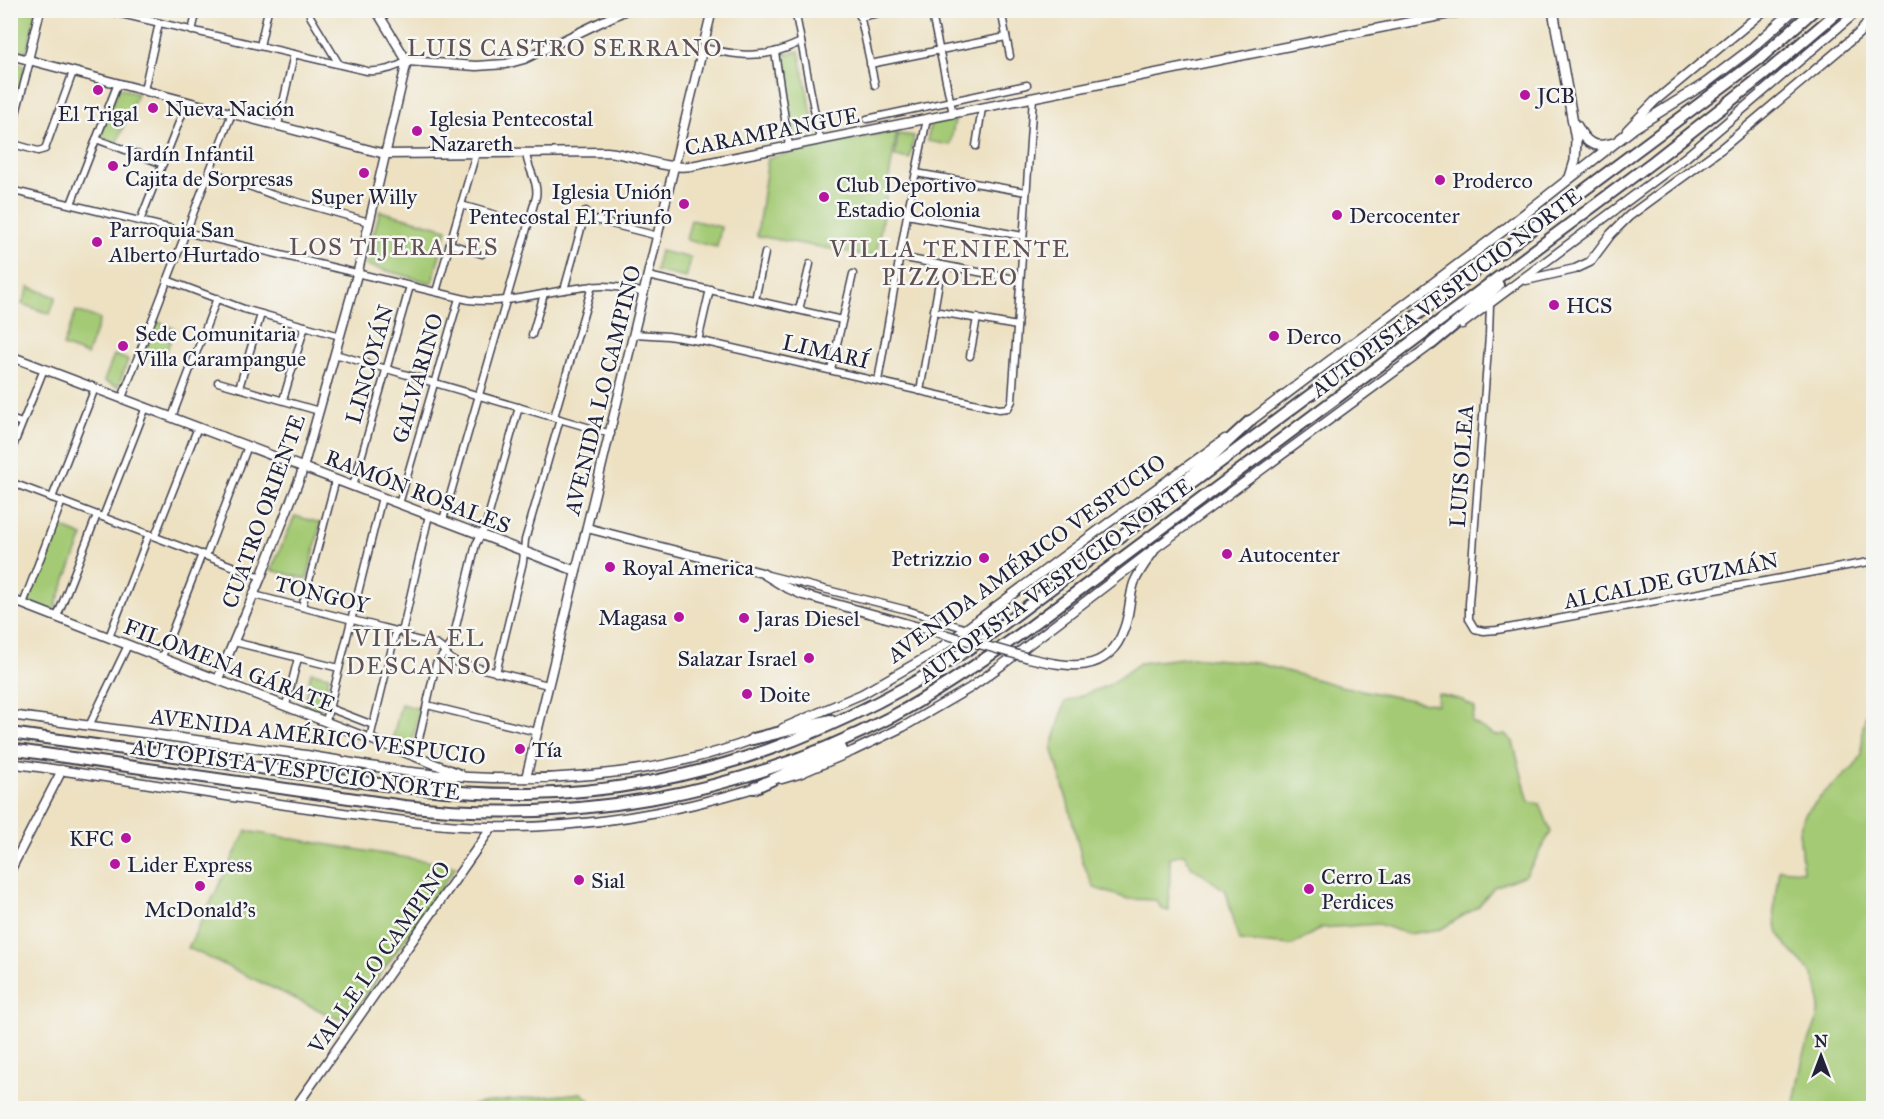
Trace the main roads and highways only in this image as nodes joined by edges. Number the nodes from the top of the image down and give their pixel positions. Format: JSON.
{"nodes":[{"id":1,"x":40,"y":10,"type":"edge"},
{"id":2,"x":376,"y":10,"type":"edge"},
{"id":3,"x":626,"y":10,"type":"edge"},
{"id":4,"x":712,"y":10,"type":"edge"},
{"id":5,"x":1470,"y":10,"type":"edge"},
{"id":6,"x":1553,"y":10,"type":"edge"},
{"id":7,"x":1765,"y":10,"type":"edge"},
{"id":8,"x":1794,"y":10,"type":"edge"},
{"id":9,"x":1814,"y":10,"type":"edge"},
{"id":10,"x":1840,"y":10,"type":"edge"},
{"id":11,"x":1860,"y":10,"type":"edge"},
{"id":12,"x":1870,"y":10,"type":"edge"},
{"id":13,"x":11,"y":56,"type":"edge"},
{"id":14,"x":29,"y":60,"type":"junction"},
{"id":15,"x":407,"y":61,"type":"junction"},
{"id":16,"x":1573,"y":115,"type":"junction"},
{"id":17,"x":1616,"y":142,"type":"junction"},
{"id":18,"x":385,"y":154,"type":"junction"},
{"id":19,"x":674,"y":168,"type":"junction"},
{"id":20,"x":1569,"y":180,"type":"junction"},
{"id":21,"x":1534,"y":250,"type":"junction"},
{"id":22,"x":1520,"y":282,"type":"junction"},
{"id":23,"x":1431,"y":345,"type":"junction"},
{"id":24,"x":10,"y":356,"type":"edge"},
{"id":25,"x":1250,"y":421,"type":"junction"},
{"id":26,"x":303,"y":466,"type":"junction"},
{"id":27,"x":1149,"y":516,"type":"junction"},
{"id":28,"x":587,"y":528,"type":"junction"},
{"id":29,"x":1158,"y":546,"type":"junction"},
{"id":30,"x":576,"y":571,"type":"junction"},
{"id":31,"x":10,"y":599,"type":"edge"},
{"id":32,"x":218,"y":679,"type":"junction"},
{"id":33,"x":881,"y":702,"type":"junction"},
{"id":34,"x":10,"y":715,"type":"edge"},
{"id":35,"x":894,"y":715,"type":"junction"},
{"id":36,"x":10,"y":733,"type":"edge"},
{"id":37,"x":753,"y":739,"type":"junction"},
{"id":38,"x":10,"y":749,"type":"edge"},
{"id":39,"x":10,"y":763,"type":"edge"},
{"id":40,"x":62,"y":770,"type":"junction"},
{"id":41,"x":470,"y":777,"type":"junction"},
{"id":42,"x":526,"y":778,"type":"junction"},
{"id":43,"x":754,"y":788,"type":"junction"},
{"id":44,"x":492,"y":827,"type":"junction"},
{"id":45,"x":10,"y":871,"type":"edge"},
{"id":46,"x":295,"y":1108,"type":"edge"}],
"edges":[{"from":1,"to":14,"type":"main road"},
{"from":2,"to":15,"type":"main road"},
{"from":3,"to":15,"type":"main road"},
{"from":4,"to":19,"type":"main road","name":"AVENIDA LO CAMPINO"},
{"from":5,"to":19,"type":"main road","name":"CARAMPANGUE"},
{"from":6,"to":16,"type":"main road"},
{"from":7,"to":17,"type":"main road","name":"AVENIDA AMÉRICO VESPUCIO"},
{"from":8,"to":17,"type":"main road","name":"AVENIDA AMÉRICO VESPUCIO"},
{"from":9,"to":27,"type":"highway","name":"AUTOPISTA VESPUCIO NORTE"},
{"from":10,"to":21,"type":"highway","name":"AUTOPISTA VESPUCIO NORTE"},
{"from":11,"to":22,"type":"main road"},
{"from":12,"to":22,"type":"main road"},
{"from":13,"to":14,"type":"main road","name":"CARAMPANGUE"},
{"from":14,"to":18,"type":"main road","name":"CARAMPANGUE"},
{"from":15,"to":18,"type":"main road","name":"CUATRO ORIENTE"},
{"from":16,"to":17,"type":"main road"},
{"from":16,"to":20,"type":"main road"},
{"from":17,"to":20,"type":"main road","name":"AVENIDA AMÉRICO VESPUCIO"},
{"from":18,"to":19,"type":"main road","name":"CARAMPANGUE"},
{"from":18,"to":26,"type":"main road","name":"CUATRO ORIENTE"},
{"from":19,"to":28,"type":"main road","name":"AVENIDA LO CAMPINO"},
{"from":20,"to":25,"type":"main road","name":"AVENIDA AMÉRICO VESPUCIO"},
{"from":21,"to":23,"type":"highway"},
{"from":21,"to":35,"type":"highway","name":"AUTOPISTA VESPUCIO NORTE"},
{"from":22,"to":23,"type":"main road"},
{"from":23,"to":29,"type":"main road"},
{"from":24,"to":26,"type":"main road","name":"RAMÓN ROSALES"},
{"from":25,"to":27,"type":"highway"},
{"from":25,"to":37,"type":"main road","name":"AVENIDA AMÉRICO VESPUCIO"},
{"from":26,"to":30,"type":"main road","name":"RAMÓN ROSALES"},
{"from":26,"to":32,"type":"main road","name":"CUATRO ORIENTE"},
{"from":27,"to":33,"type":"highway","name":"AUTOPISTA VESPUCIO NORTE"},
{"from":28,"to":29,"type":"main road","bridge":true},
{"from":28,"to":30,"type":"main road","name":"AVENIDA LO CAMPINO"},
{"from":29,"to":43,"type":"main road"},
{"from":30,"to":42,"type":"main road","name":"AVENIDA LO CAMPINO"},
{"from":31,"to":32,"type":"main road","name":"FILOMENA GÁRATE"},
{"from":32,"to":41,"type":"main road","name":"FILOMENA GÁRATE"},
{"from":33,"to":36,"type":"highway","name":"AUTOPISTA VESPUCIO NORTE"},
{"from":33,"to":37,"type":"highway"},
{"from":34,"to":41,"type":"main road","name":"AVENIDA AMÉRICO VESPUCIO"},
{"from":35,"to":38,"type":"highway","name":"AUTOPISTA VESPUCIO NORTE"},
{"from":35,"to":43,"type":"highway"},
{"from":37,"to":42,"type":"main road","name":"AVENIDA AMÉRICO VESPUCIO"},
{"from":39,"to":40,"type":"main road"},
{"from":40,"to":44,"type":"main road"},
{"from":40,"to":45,"type":"main road"},
{"from":41,"to":42,"type":"main road","name":"AVENIDA AMÉRICO VESPUCIO"},
{"from":43,"to":44,"type":"main road"},
{"from":44,"to":46,"type":"main road","name":"VALLE LO CAMPINO"}]}
